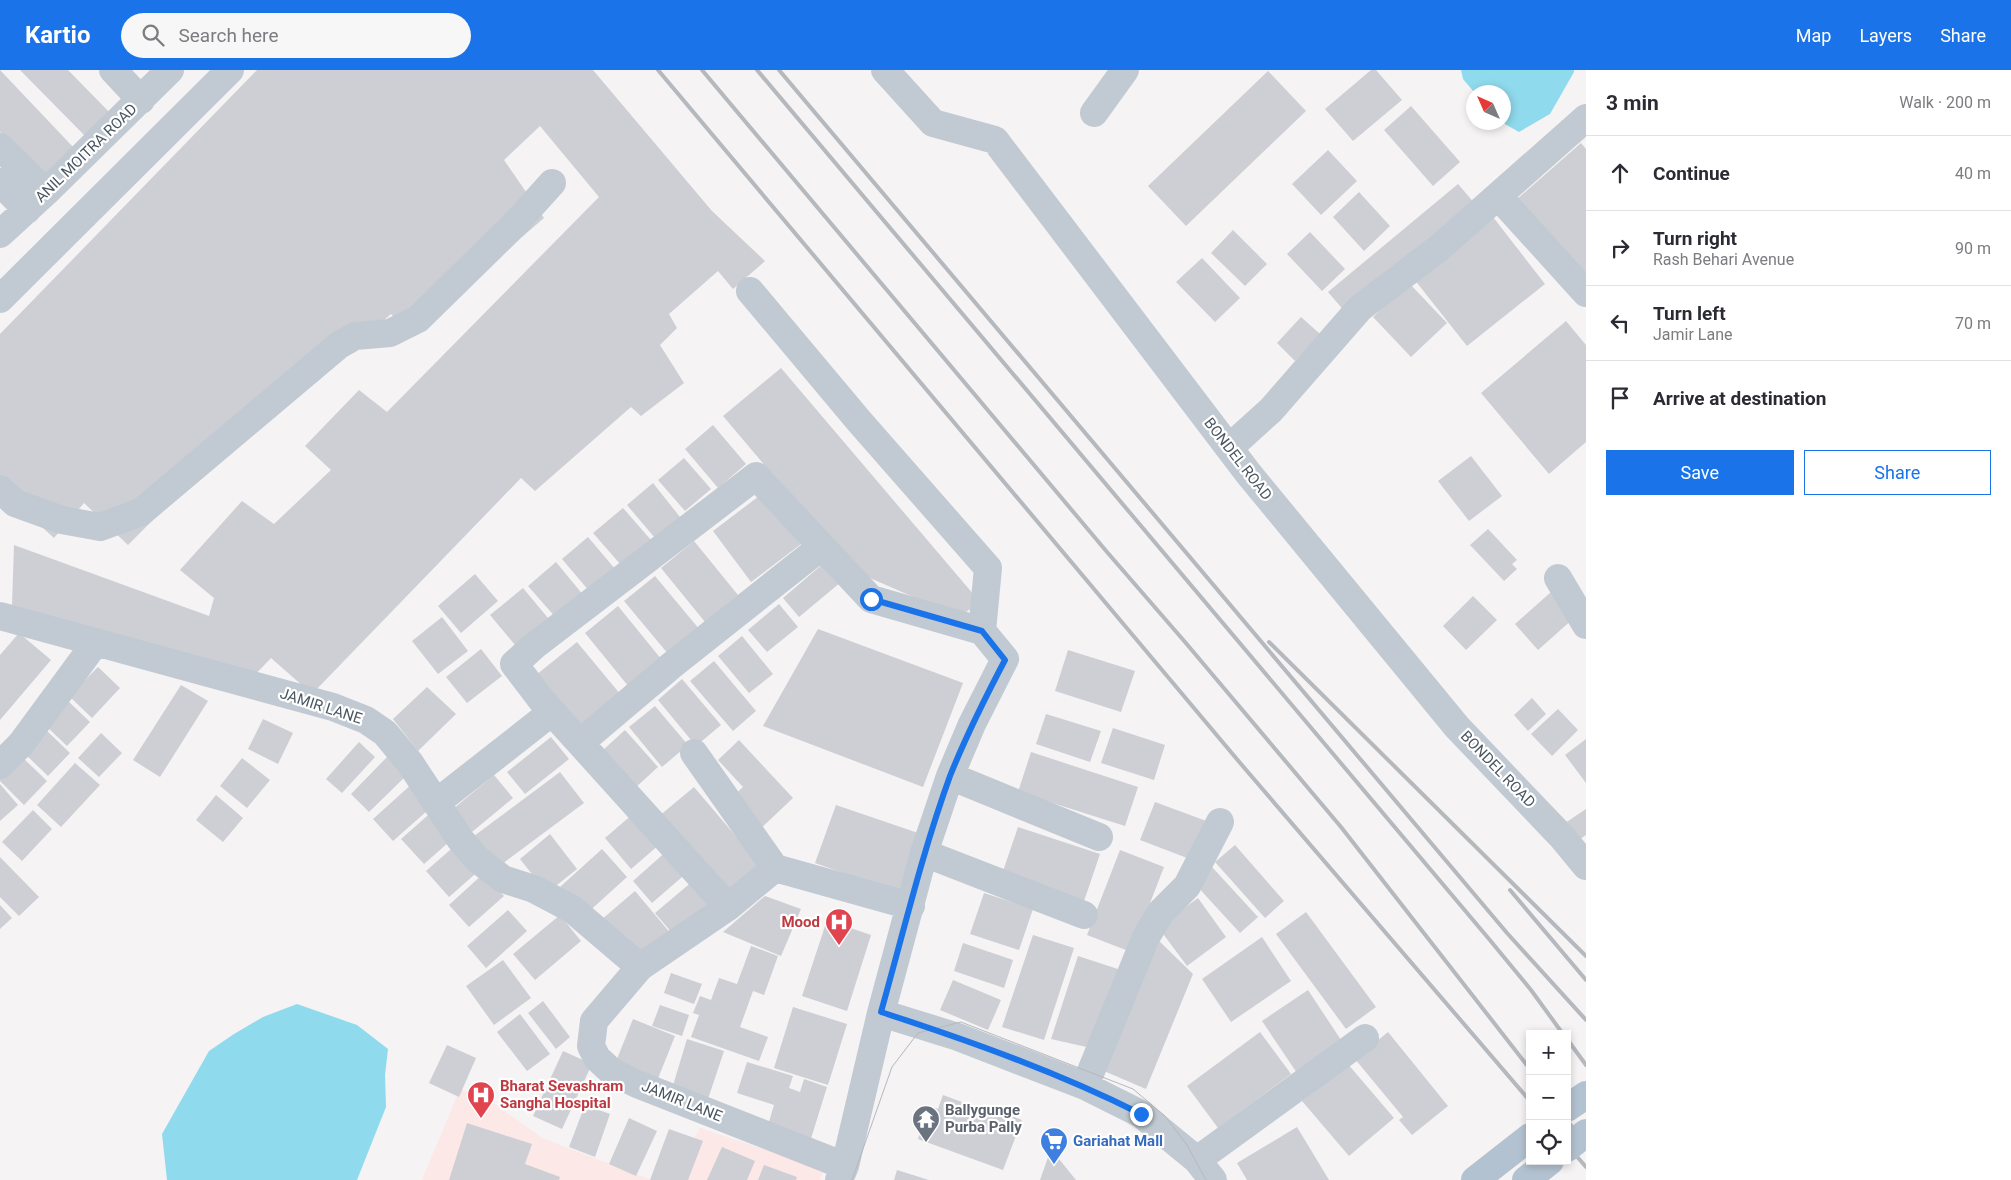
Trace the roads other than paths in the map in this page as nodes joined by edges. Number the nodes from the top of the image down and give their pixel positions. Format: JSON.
{"nodes":[{"id":1,"x":113,"y":70,"type":"edge"},
{"id":2,"x":170,"y":70,"type":"edge"},
{"id":3,"x":230,"y":70,"type":"edge"},
{"id":4,"x":885,"y":70,"type":"edge"},
{"id":5,"x":1125,"y":70,"type":"edge"},
{"id":6,"x":140,"y":100,"type":"junction"},
{"id":7,"x":1094,"y":113,"type":"dead end"},
{"id":8,"x":1586,"y":118,"type":"edge"},
{"id":9,"x":0,"y":147,"type":"edge"},
{"id":10,"x":0,"y":182,"type":"edge"},
{"id":11,"x":552,"y":183,"type":"dead end"},
{"id":12,"x":1498,"y":196,"type":"junction"},
{"id":13,"x":36,"y":201,"type":"junction"},
{"id":14,"x":0,"y":234,"type":"edge"},
{"id":15,"x":750,"y":291,"type":"dead end"},
{"id":16,"x":1586,"y":293,"type":"edge"},
{"id":17,"x":0,"y":299,"type":"edge"},
{"id":18,"x":1229,"y":448,"type":"junction"},
{"id":19,"x":0,"y":489,"type":"edge"},
{"id":20,"x":821,"y":547,"type":"junction"},
{"id":21,"x":1558,"y":578,"type":"dead end"},
{"id":22,"x":0,"y":616,"type":"edge"},
{"id":23,"x":1586,"y":625,"type":"edge"},
{"id":24,"x":982,"y":631,"type":"junction"},
{"id":25,"x":96,"y":642,"type":"junction"},
{"id":26,"x":552,"y":712,"type":"junction"},
{"id":27,"x":581,"y":742,"type":"junction"},
{"id":28,"x":694,"y":753,"type":"dead end"},
{"id":29,"x":0,"y":765,"type":"edge"},
{"id":30,"x":950,"y":776,"type":"junction"},
{"id":31,"x":436,"y":803,"type":"junction"},
{"id":32,"x":1220,"y":822,"type":"dead end"},
{"id":33,"x":1099,"y":837,"type":"dead end"},
{"id":34,"x":924,"y":853,"type":"junction"},
{"id":35,"x":1586,"y":866,"type":"edge"},
{"id":36,"x":775,"y":868,"type":"junction"},
{"id":37,"x":911,"y":906,"type":"junction"},
{"id":38,"x":728,"y":907,"type":"junction"},
{"id":39,"x":1084,"y":915,"type":"dead end"},
{"id":40,"x":640,"y":967,"type":"junction"},
{"id":41,"x":881,"y":1012,"type":"junction"},
{"id":42,"x":1365,"y":1038,"type":"dead end"},
{"id":43,"x":1085,"y":1086,"type":"junction"},
{"id":44,"x":1586,"y":1095,"type":"edge"},
{"id":45,"x":1571,"y":1105,"type":"edge"},
{"id":46,"x":1586,"y":1134,"type":"edge"},
{"id":47,"x":1526,"y":1140,"type":"edge"},
{"id":48,"x":1571,"y":1145,"type":"edge"},
{"id":49,"x":1545,"y":1165,"type":"edge"},
{"id":50,"x":1205,"y":1170,"type":"edge"},
{"id":51,"x":842,"y":1173,"type":"edge"},
{"id":52,"x":1475,"y":1180,"type":"edge"},
{"id":53,"x":1526,"y":1180,"type":"edge"}],
"edges":[{"from":1,"to":6,"type":"street"},
{"from":2,"to":6,"type":"street","name":"ANIL MOITRA ROAD"},
{"from":3,"to":17,"type":"street"},
{"from":4,"to":18,"type":"street","name":"BONDEL ROAD"},
{"from":5,"to":7,"type":"street"},
{"from":6,"to":13,"type":"street","name":"ANIL MOITRA ROAD"},
{"from":8,"to":12,"type":"street"},
{"from":9,"to":13,"type":"street"},
{"from":10,"to":13,"type":"street"},
{"from":11,"to":19,"type":"street"},
{"from":12,"to":16,"type":"street"},
{"from":12,"to":18,"type":"street"},
{"from":13,"to":14,"type":"street","name":"ANIL MOITRA ROAD"},
{"from":15,"to":24,"type":"street"},
{"from":18,"to":35,"type":"street","name":"BONDEL ROAD"},
{"from":20,"to":24,"type":"street"},
{"from":20,"to":26,"type":"street"},
{"from":20,"to":27,"type":"street"},
{"from":21,"to":23,"type":"street"},
{"from":22,"to":25,"type":"street","name":"JAMIR LANE"},
{"from":24,"to":30,"type":"street"},
{"from":25,"to":29,"type":"street"},
{"from":25,"to":31,"type":"street","name":"JAMIR LANE"},
{"from":26,"to":27,"type":"street"},
{"from":26,"to":31,"type":"street"},
{"from":27,"to":38,"type":"street"},
{"from":28,"to":36,"type":"street"},
{"from":30,"to":33,"type":"street"},
{"from":30,"to":34,"type":"street"},
{"from":31,"to":40,"type":"street","name":"JAMIR LANE"},
{"from":32,"to":43,"type":"street"},
{"from":34,"to":37,"type":"street"},
{"from":34,"to":39,"type":"street"},
{"from":36,"to":37,"type":"street"},
{"from":36,"to":38,"type":"street","name":"JAMIR LANE"},
{"from":37,"to":41,"type":"street"},
{"from":38,"to":40,"type":"street","name":"JAMIR LANE"},
{"from":40,"to":51,"type":"street","name":"JAMIR LANE"},
{"from":41,"to":43,"type":"street"},
{"from":41,"to":51,"type":"street"},
{"from":42,"to":50,"type":"street"},
{"from":43,"to":50,"type":"street"},
{"from":44,"to":45,"type":"main road"},
{"from":46,"to":48,"type":"main road","bridge":true},
{"from":47,"to":52,"type":"main road"},
{"from":49,"to":53,"type":"main road"}]}
